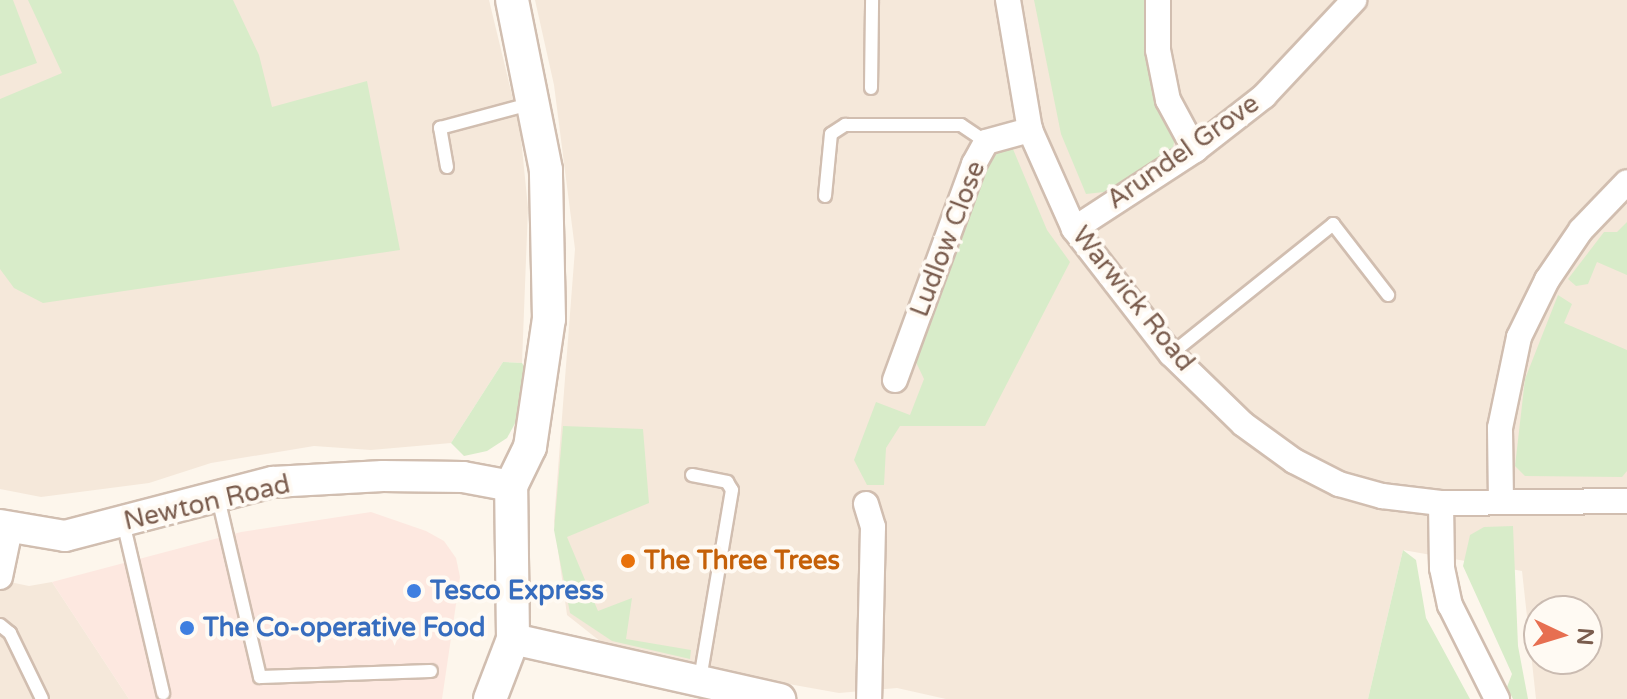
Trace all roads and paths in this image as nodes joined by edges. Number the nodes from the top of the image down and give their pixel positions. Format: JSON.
{"nodes":[{"id":1,"x":512,"y":0,"type":"edge"},
{"id":2,"x":872,"y":0,"type":"edge"},
{"id":3,"x":1008,"y":0,"type":"edge"},
{"id":4,"x":1158,"y":0,"type":"edge"},
{"id":5,"x":1354,"y":0,"type":"edge"},
{"id":6,"x":871,"y":88,"type":"dead end"},
{"id":7,"x":536,"y":102,"type":"junction"},
{"id":8,"x":1030,"y":130,"type":"junction"},
{"id":9,"x":986,"y":142,"type":"junction"},
{"id":10,"x":1195,"y":150,"type":"junction"},
{"id":11,"x":447,"y":167,"type":"dead end"},
{"id":12,"x":1627,"y":182,"type":"edge"},
{"id":13,"x":825,"y":196,"type":"dead end"},
{"id":14,"x":1074,"y":229,"type":"junction"},
{"id":15,"x":1388,"y":295,"type":"dead end"},
{"id":16,"x":1171,"y":354,"type":"junction"},
{"id":17,"x":895,"y":380,"type":"dead end"},
{"id":18,"x":692,"y":475,"type":"dead end"},
{"id":19,"x":511,"y":486,"type":"junction"},
{"id":20,"x":217,"y":495,"type":"junction"},
{"id":21,"x":1501,"y":501,"type":"junction"},
{"id":22,"x":1627,"y":501,"type":"edge"},
{"id":23,"x":1441,"y":503,"type":"junction"},
{"id":24,"x":866,"y":504,"type":"dead end"},
{"id":25,"x":123,"y":522,"type":"junction"},
{"id":26,"x":5,"y":527,"type":"edge"},
{"id":27,"x":0,"y":577,"type":"edge"},
{"id":28,"x":0,"y":625,"type":"edge"},
{"id":29,"x":513,"y":639,"type":"junction"},
{"id":30,"x":431,"y":671,"type":"dead end"},
{"id":31,"x":699,"y":683,"type":"junction"},
{"id":32,"x":163,"y":693,"type":"dead end"},
{"id":33,"x":773,"y":698,"type":"edge"},
{"id":34,"x":42,"y":699,"type":"edge"},
{"id":35,"x":490,"y":699,"type":"edge"},
{"id":36,"x":869,"y":699,"type":"edge"},
{"id":37,"x":1497,"y":699,"type":"edge"}],
"edges":[{"from":1,"to":7,"type":"main road"},
{"from":2,"to":6,"type":"lane"},
{"from":3,"to":8,"type":"street","name":"Warwick Road"},
{"from":4,"to":10,"type":"street"},
{"from":5,"to":10,"type":"street","name":"Arundel Grove"},
{"from":7,"to":11,"type":"lane"},
{"from":7,"to":19,"type":"main road"},
{"from":8,"to":9,"type":"street","name":"Ludlow Close"},
{"from":8,"to":14,"type":"street","name":"Warwick Road"},
{"from":9,"to":13,"type":"lane"},
{"from":9,"to":17,"type":"street","name":"Ludlow Close"},
{"from":10,"to":14,"type":"street","name":"Arundel Grove"},
{"from":12,"to":21,"type":"street"},
{"from":14,"to":16,"type":"street","name":"Warwick Road"},
{"from":15,"to":16,"type":"lane"},
{"from":16,"to":23,"type":"street","name":"Warwick Road"},
{"from":18,"to":31,"type":"lane"},
{"from":19,"to":20,"type":"street","name":"Newton Road"},
{"from":19,"to":29,"type":"main road"},
{"from":20,"to":25,"type":"street","name":"Newton Road"},
{"from":20,"to":30,"type":"lane"},
{"from":21,"to":22,"type":"street","name":"Warwick Road"},
{"from":21,"to":23,"type":"street","name":"Warwick Road"},
{"from":23,"to":37,"type":"street"},
{"from":24,"to":36,"type":"street"},
{"from":25,"to":26,"type":"street","name":"Newton Road"},
{"from":25,"to":32,"type":"lane"},
{"from":26,"to":27,"type":"street"},
{"from":28,"to":34,"type":"lane"},
{"from":29,"to":31,"type":"street"},
{"from":29,"to":35,"type":"main road"},
{"from":31,"to":33,"type":"street"}]}
